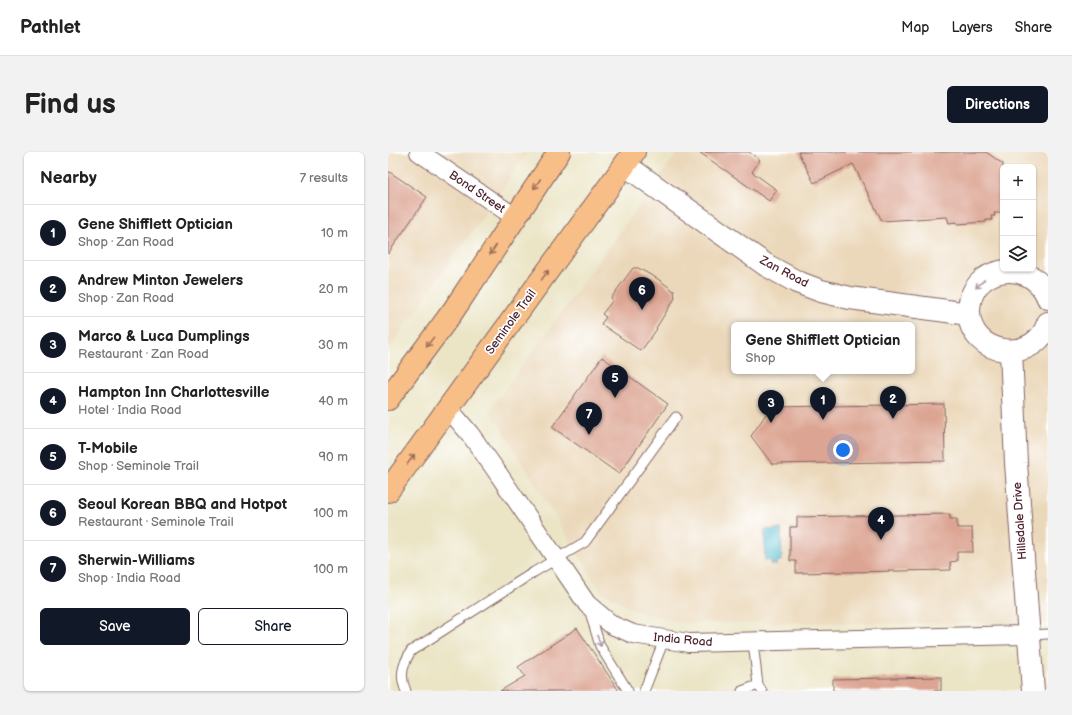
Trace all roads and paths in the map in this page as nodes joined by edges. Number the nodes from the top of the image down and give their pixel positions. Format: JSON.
{"nodes":[{"id":1,"x":419,"y":152,"type":"edge"},
{"id":2,"x":559,"y":152,"type":"edge"},
{"id":3,"x":629,"y":159,"type":"edge"},
{"id":4,"x":515,"y":217,"type":"junction"},
{"id":5,"x":1048,"y":296,"type":"edge"},
{"id":6,"x":969,"y":314,"type":"junction"},
{"id":7,"x":1048,"y":323,"type":"edge"},
{"id":8,"x":1011,"y":351,"type":"junction"},
{"id":9,"x":388,"y":399,"type":"edge"},
{"id":10,"x":448,"y":408,"type":"junction"},
{"id":11,"x":676,"y":417,"type":"dead end"},
{"id":12,"x":388,"y":491,"type":"edge"},
{"id":13,"x":555,"y":560,"type":"junction"},
{"id":14,"x":587,"y":604,"type":"junction"},
{"id":15,"x":1038,"y":634,"type":"edge"},
{"id":16,"x":664,"y":640,"type":"junction"},
{"id":17,"x":753,"y":642,"type":"junction"},
{"id":18,"x":760,"y":688,"type":"edge"},
{"id":19,"x":406,"y":691,"type":"edge"},
{"id":20,"x":628,"y":691,"type":"edge"},
{"id":21,"x":644,"y":691,"type":"edge"},
{"id":22,"x":742,"y":691,"type":"edge"},
{"id":23,"x":1033,"y":691,"type":"edge"}],
"edges":[{"from":1,"to":4,"type":"street","name":"Bond Street"},
{"from":2,"to":4,"type":"highway","one_way":true},
{"from":3,"to":6,"type":"street","name":"Zan Road"},
{"from":10,"to":3,"type":"highway","name":"Seminole Trail","one_way":true},
{"from":4,"to":9,"type":"highway","one_way":true},
{"from":5,"to":6,"type":"street","one_way":true},
{"from":6,"to":8,"type":"street"},
{"from":7,"to":8,"type":"street"},
{"from":8,"to":15,"type":"street","name":"Hillsdale Drive"},
{"from":12,"to":10,"type":"highway","name":"Seminole Trail","one_way":true},
{"from":10,"to":13,"type":"street","name":"India Road"},
{"from":11,"to":13,"type":"lane"},
{"from":13,"to":14,"type":"street","name":"India Road"},
{"from":13,"to":19,"type":"lane"},
{"from":14,"to":16,"type":"street","name":"India Road"},
{"from":14,"to":20,"type":"lane","one_way":true},
{"from":15,"to":17,"type":"street","name":"India Road"},
{"from":15,"to":23,"type":"street","name":"Hillsdale Drive"},
{"from":16,"to":17,"type":"street","name":"India Road"},
{"from":16,"to":21,"type":"lane"},
{"from":17,"to":18,"type":"lane"},
{"from":18,"to":22,"type":"lane"}]}
